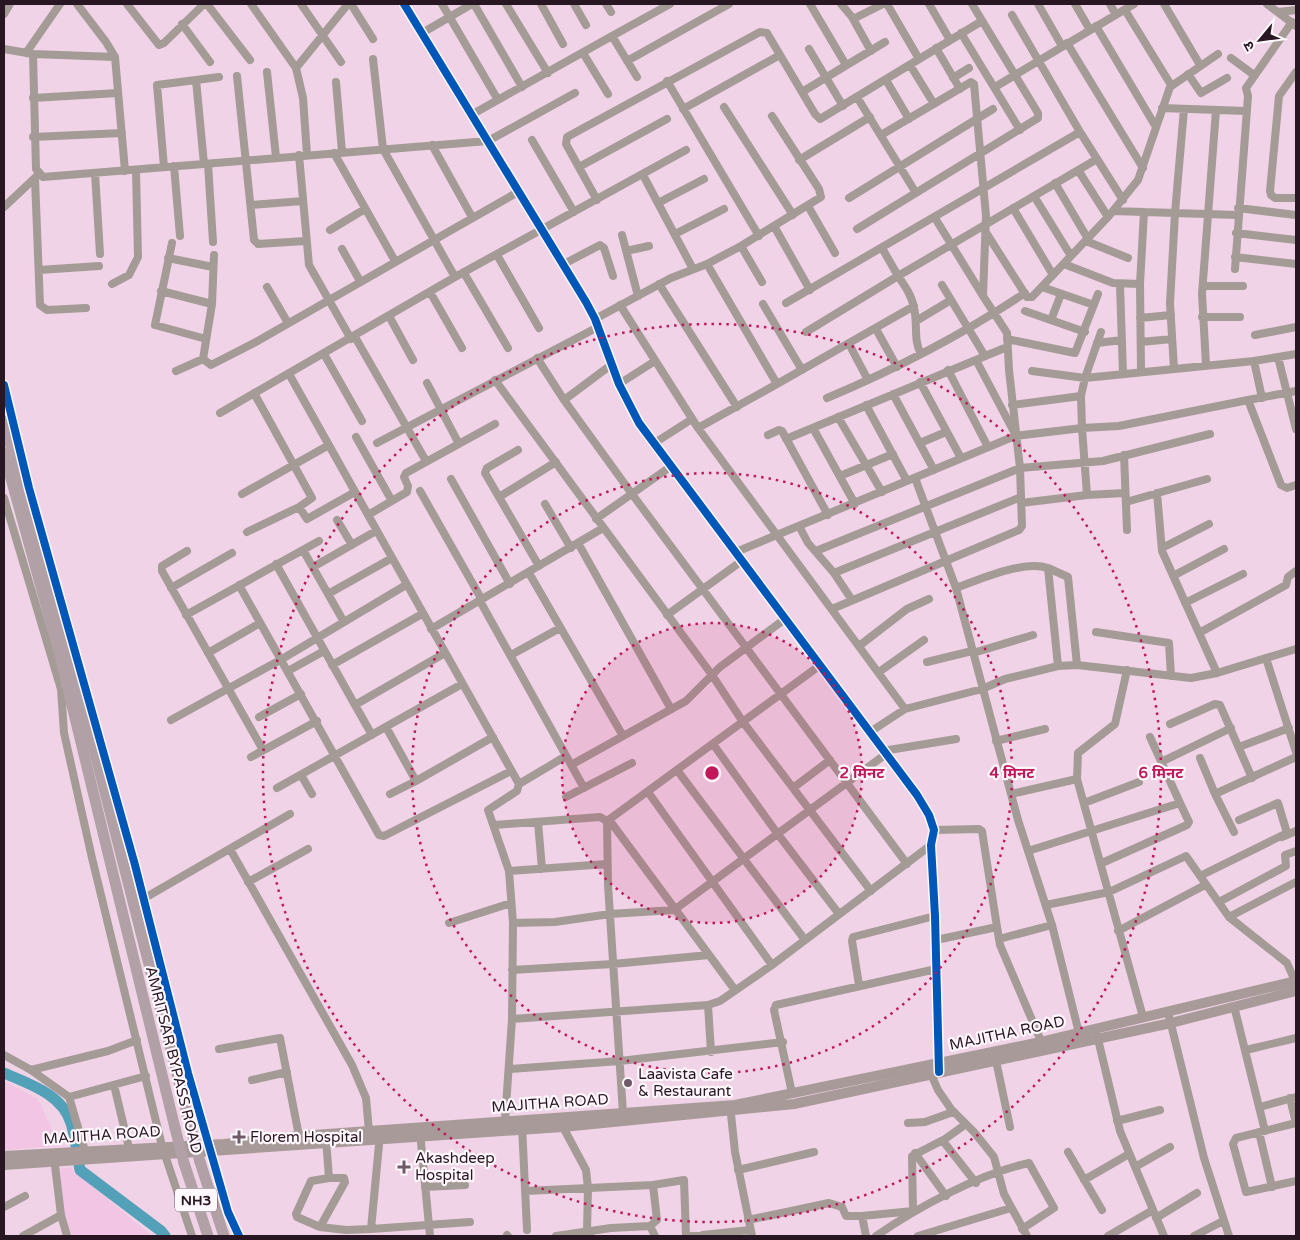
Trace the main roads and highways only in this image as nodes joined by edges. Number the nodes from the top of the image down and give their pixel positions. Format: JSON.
{"nodes":[{"id":1,"x":4,"y":421,"type":"edge"},
{"id":2,"x":4,"y":453,"type":"edge"},
{"id":3,"x":62,"y":696,"type":"road end"},
{"id":4,"x":73,"y":705,"type":"junction"},
{"id":5,"x":102,"y":781,"type":"junction"},
{"id":6,"x":115,"y":792,"type":"road end"},
{"id":7,"x":1296,"y":985,"type":"edge"},
{"id":8,"x":1097,"y":1033,"type":"junction"},
{"id":9,"x":995,"y":1056,"type":"junction"},
{"id":10,"x":934,"y":1069,"type":"junction"},
{"id":11,"x":731,"y":1109,"type":"junction"},
{"id":12,"x":522,"y":1125,"type":"junction"},
{"id":13,"x":420,"y":1133,"type":"junction"},
{"id":14,"x":380,"y":1135,"type":"junction"},
{"id":15,"x":326,"y":1139,"type":"junction"},
{"id":16,"x":209,"y":1148,"type":"junction"},
{"id":17,"x":164,"y":1150,"type":"junction"},
{"id":18,"x":83,"y":1154,"type":"junction"},
{"id":19,"x":4,"y":1156,"type":"edge"},
{"id":20,"x":60,"y":1157,"type":"junction"},
{"id":21,"x":4,"y":1165,"type":"edge"},
{"id":22,"x":208,"y":1236,"type":"edge"},
{"id":23,"x":224,"y":1236,"type":"edge"}],
"edges":[{"from":1,"to":5,"type":"highway","name":"AMRITSAR BYPASS ROAD","number":"NH3"},
{"from":2,"to":4,"type":"highway","name":"AMRITSAR BYPASS ROAD","number":"NH3"},
{"from":3,"to":4,"type":"highway"},
{"from":4,"to":22,"type":"highway","name":"AMRITSAR BYPASS ROAD","number":"NH3","bridge":true},
{"from":5,"to":6,"type":"highway"},
{"from":5,"to":23,"type":"highway","name":"AMRITSAR BYPASS ROAD","number":"NH3","bridge":true},
{"from":7,"to":8,"type":"main road","name":"MAJITHA ROAD"},
{"from":7,"to":8,"type":"main road","name":"MAJITHA ROAD"},
{"from":8,"to":9,"type":"main road","name":"MAJITHA ROAD"},
{"from":8,"to":9,"type":"main road","name":"MAJITHA ROAD"},
{"from":9,"to":10,"type":"main road","name":"MAJITHA ROAD"},
{"from":10,"to":11,"type":"main road","name":"MAJITHA ROAD"},
{"from":10,"to":11,"type":"main road","name":"MAJITHA ROAD"},
{"from":11,"to":12,"type":"main road","name":"MAJITHA ROAD"},
{"from":11,"to":12,"type":"main road","name":"MAJITHA ROAD"},
{"from":12,"to":13,"type":"main road","name":"MAJITHA ROAD"},
{"from":12,"to":13,"type":"main road","name":"MAJITHA ROAD"},
{"from":13,"to":14,"type":"main road","name":"MAJITHA ROAD"},
{"from":14,"to":15,"type":"main road","name":"MAJITHA ROAD"},
{"from":14,"to":15,"type":"main road","name":"MAJITHA ROAD"},
{"from":15,"to":16,"type":"main road","name":"MAJITHA ROAD"},
{"from":15,"to":16,"type":"main road","name":"MAJITHA ROAD"},
{"from":16,"to":17,"type":"main road","name":"MAJITHA ROAD"},
{"from":17,"to":18,"type":"main road","name":"MAJITHA ROAD"},
{"from":17,"to":18,"type":"main road","name":"MAJITHA ROAD"},
{"from":18,"to":20,"type":"main road","name":"MAJITHA ROAD"},
{"from":19,"to":20,"type":"main road","name":"MAJITHA ROAD"},
{"from":20,"to":21,"type":"main road","name":"MAJITHA ROAD"}]}
